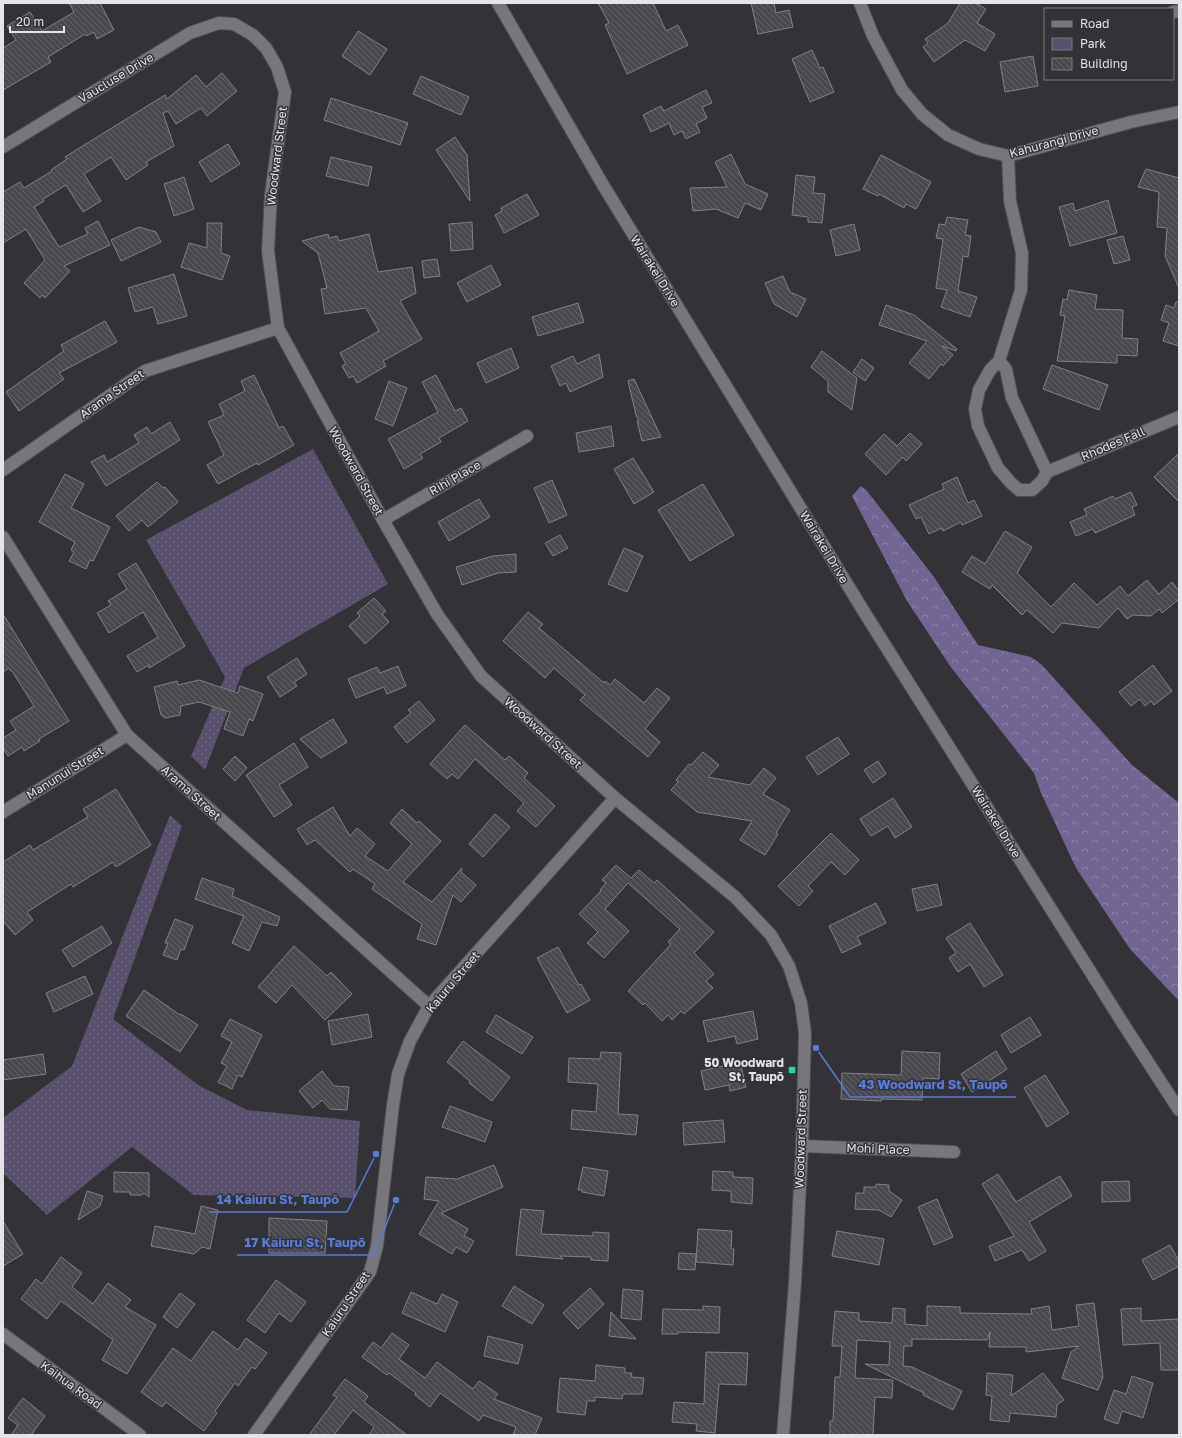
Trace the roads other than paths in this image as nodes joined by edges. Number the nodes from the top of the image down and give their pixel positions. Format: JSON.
{"nodes":[{"id":1,"x":498,"y":3,"type":"edge"},
{"id":2,"x":860,"y":3,"type":"edge"},
{"id":3,"x":234,"y":24,"type":"joint"},
{"id":4,"x":1179,"y":112,"type":"edge"},
{"id":5,"x":3,"y":148,"type":"edge"},
{"id":6,"x":1008,"y":156,"type":"junction"},
{"id":7,"x":278,"y":328,"type":"junction"},
{"id":8,"x":999,"y":361,"type":"junction"},
{"id":9,"x":1179,"y":417,"type":"edge"},
{"id":10,"x":528,"y":436,"type":"dead end"},
{"id":11,"x":3,"y":470,"type":"edge"},
{"id":12,"x":1047,"y":472,"type":"junction"},
{"id":13,"x":383,"y":520,"type":"junction"},
{"id":14,"x":3,"y":537,"type":"edge"},
{"id":15,"x":127,"y":735,"type":"junction"},
{"id":16,"x":615,"y":798,"type":"junction"},
{"id":17,"x":3,"y":812,"type":"edge"},
{"id":18,"x":430,"y":1006,"type":"junction"},
{"id":19,"x":1162,"y":1084,"type":"junction"},
{"id":20,"x":1179,"y":1102,"type":"edge"},
{"id":21,"x":1179,"y":1110,"type":"edge"},
{"id":22,"x":802,"y":1146,"type":"junction"},
{"id":23,"x":954,"y":1152,"type":"dead end"},
{"id":24,"x":3,"y":1334,"type":"edge"},
{"id":25,"x":140,"y":1435,"type":"edge"},
{"id":26,"x":254,"y":1435,"type":"edge"},
{"id":27,"x":783,"y":1435,"type":"edge"}],
"edges":[{"from":1,"to":19,"type":"street","name":"Wairakei Drive"},
{"from":2,"to":6,"type":"street","name":"Kahurangi Drive"},
{"from":3,"to":5,"type":"street","name":"Vaucluse Drive"},
{"from":3,"to":7,"type":"street","name":"Woodward Street"},
{"from":4,"to":6,"type":"street","name":"Kahurangi Drive"},
{"from":6,"to":8,"type":"street"},
{"from":7,"to":11,"type":"street","name":"Arama Street"},
{"from":7,"to":13,"type":"street","name":"Woodward Street"},
{"from":8,"to":12,"type":"street"},
{"from":8,"to":12,"type":"street"},
{"from":9,"to":12,"type":"street","name":"Rhodes Fall"},
{"from":10,"to":13,"type":"street","name":"Rihi Place"},
{"from":13,"to":16,"type":"street","name":"Woodward Street"},
{"from":14,"to":15,"type":"street","name":"Arama Street"},
{"from":15,"to":17,"type":"street","name":"Manunui Street"},
{"from":15,"to":18,"type":"street","name":"Arama Street"},
{"from":16,"to":18,"type":"street","name":"Kaiuru Street"},
{"from":16,"to":22,"type":"street","name":"Woodward Street"},
{"from":18,"to":26,"type":"street","name":"Kaiuru Street"},
{"from":19,"to":20,"type":"street","name":"Wairakei Drive"},
{"from":19,"to":21,"type":"street","name":"Wairakei Drive"},
{"from":22,"to":23,"type":"street","name":"Mohi Place"},
{"from":22,"to":27,"type":"street","name":"Woodward Street"},
{"from":24,"to":25,"type":"street","name":"Kaihua Road"}]}
